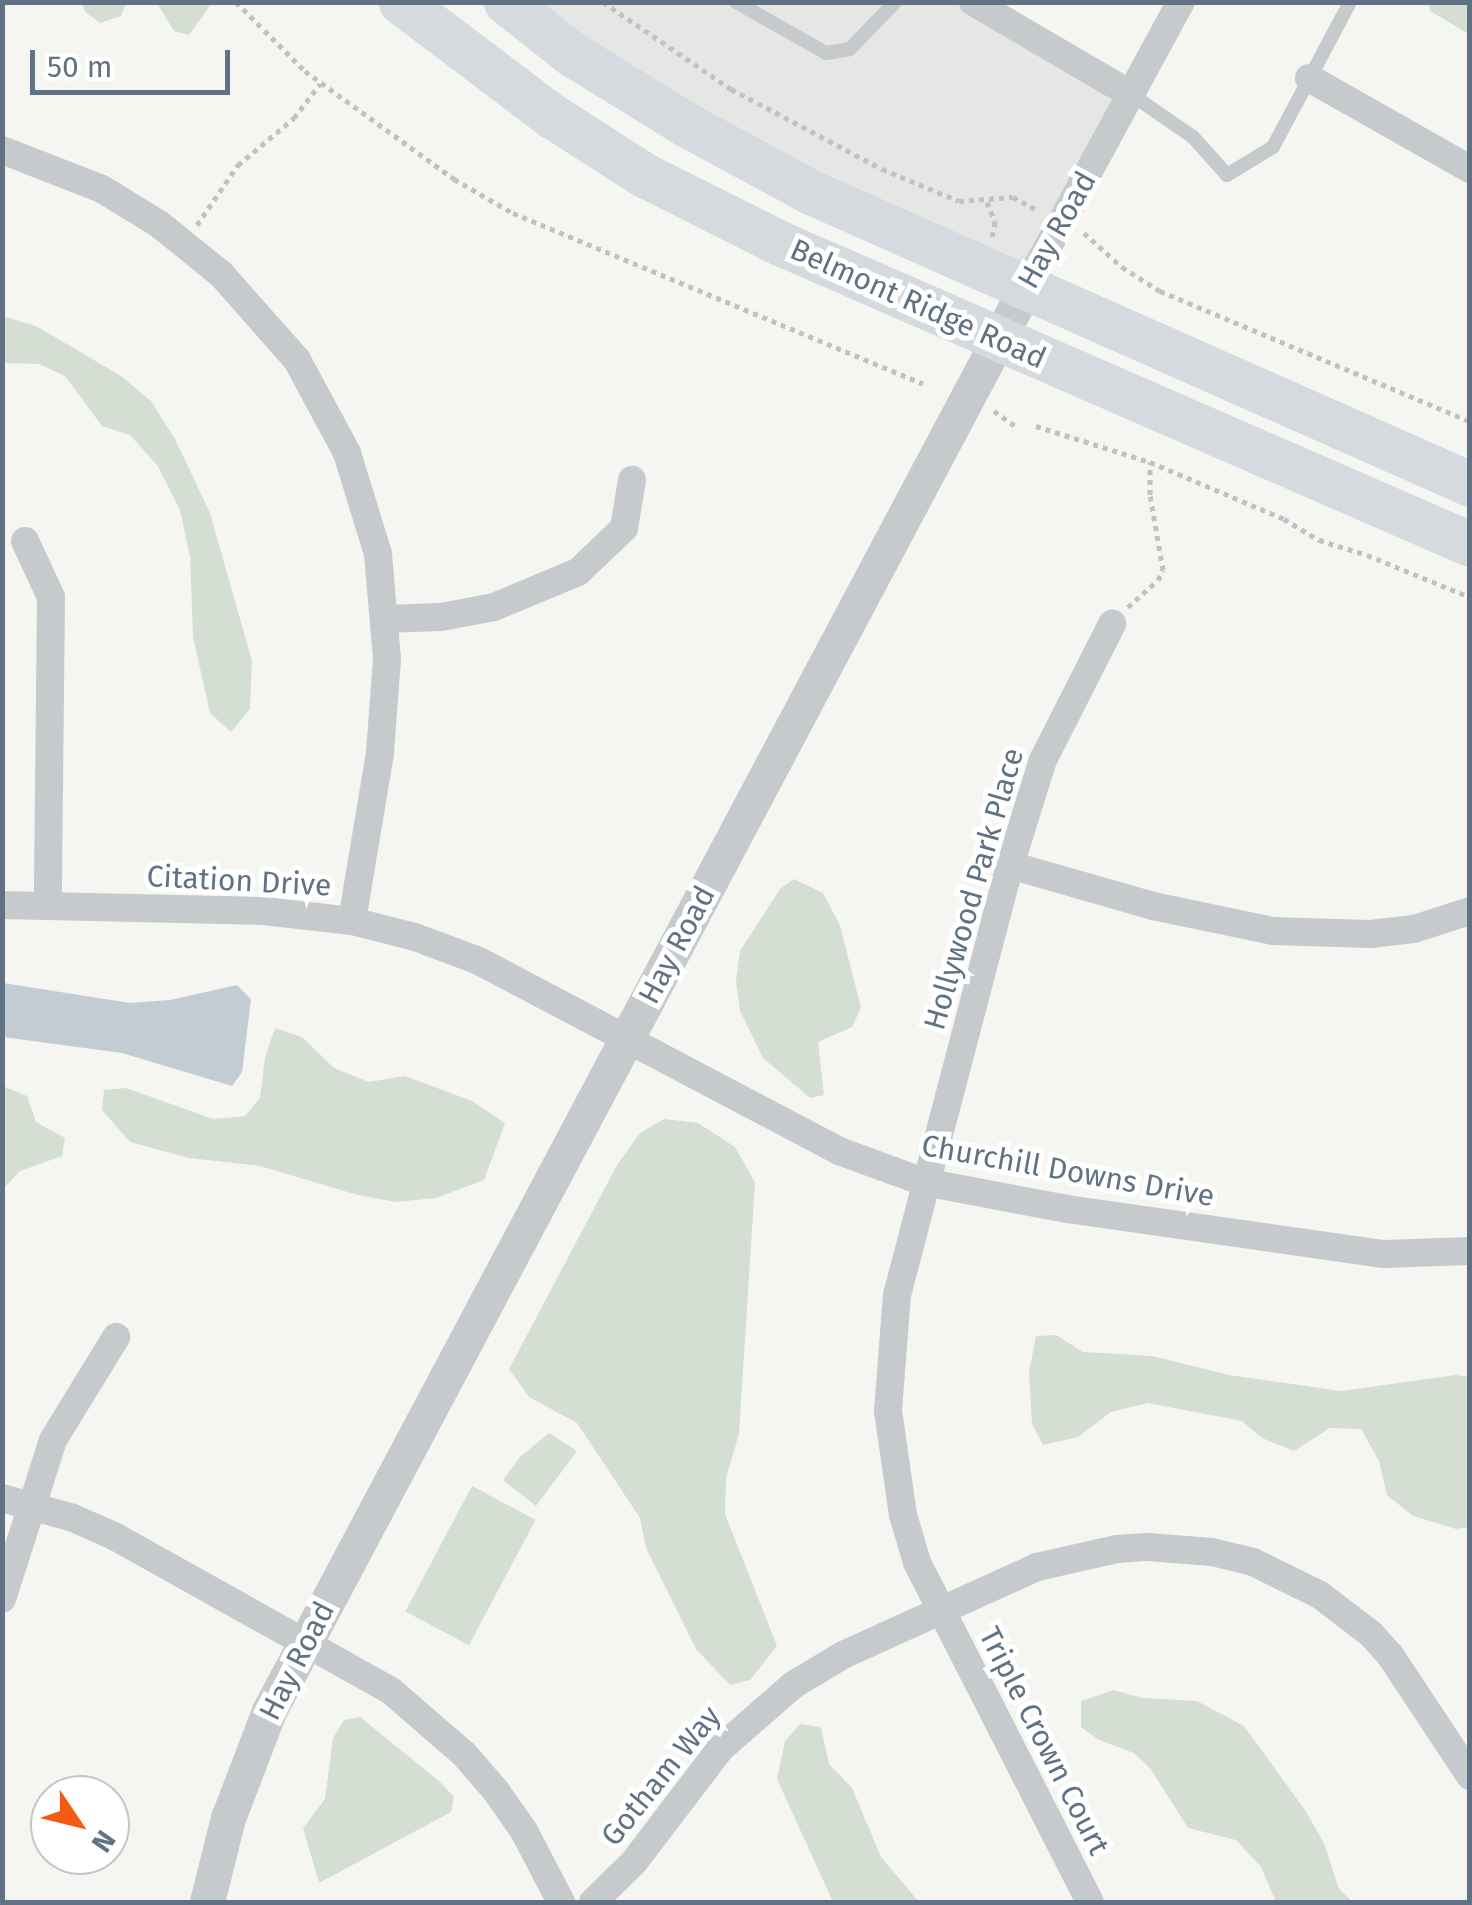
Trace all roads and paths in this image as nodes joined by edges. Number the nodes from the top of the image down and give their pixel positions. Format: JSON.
{"nodes":[{"id":1,"x":236,"y":2,"type":"edge"},
{"id":2,"x":400,"y":2,"type":"edge"},
{"id":3,"x":506,"y":2,"type":"edge"},
{"id":4,"x":538,"y":2,"type":"edge"},
{"id":5,"x":736,"y":2,"type":"edge"},
{"id":6,"x":895,"y":2,"type":"edge"},
{"id":7,"x":1181,"y":2,"type":"edge"},
{"id":8,"x":1350,"y":2,"type":"edge"},
{"id":9,"x":992,"y":8,"type":"edge"},
{"id":10,"x":572,"y":54,"type":"junction"},
{"id":11,"x":1309,"y":78,"type":"junction"},
{"id":12,"x":321,"y":83,"type":"junction"},
{"id":13,"x":1132,"y":95,"type":"junction"},
{"id":14,"x":2,"y":150,"type":"edge"},
{"id":15,"x":1470,"y":168,"type":"edge"},
{"id":16,"x":988,"y":202,"type":"dead end"},
{"id":17,"x":992,"y":240,"type":"dead end"},
{"id":18,"x":183,"y":243,"type":"junction"},
{"id":19,"x":1026,"y":287,"type":"junction"},
{"id":20,"x":998,"y":340,"type":"junction"},
{"id":21,"x":923,"y":384,"type":"dead end"},
{"id":22,"x":994,"y":410,"type":"dead end"},
{"id":23,"x":1036,"y":426,"type":"dead end"},
{"id":24,"x":1018,"y":428,"type":"dead end"},
{"id":25,"x":1150,"y":462,"type":"junction"},
{"id":26,"x":632,"y":480,"type":"dead end"},
{"id":27,"x":1470,"y":484,"type":"edge"},
{"id":28,"x":26,"y":541,"type":"dead end"},
{"id":29,"x":1470,"y":544,"type":"edge"},
{"id":30,"x":1470,"y":598,"type":"edge"},
{"id":31,"x":386,"y":619,"type":"junction"},
{"id":32,"x":1112,"y":624,"type":"joint"},
{"id":33,"x":1010,"y":865,"type":"junction"},
{"id":34,"x":2,"y":905,"type":"edge"},
{"id":35,"x":48,"y":906,"type":"junction"},
{"id":36,"x":1470,"y":911,"type":"edge"},
{"id":37,"x":352,"y":921,"type":"junction"},
{"id":38,"x":625,"y":1042,"type":"junction"},
{"id":39,"x":924,"y":1182,"type":"junction"},
{"id":40,"x":1470,"y":1251,"type":"edge"},
{"id":41,"x":116,"y":1337,"type":"dead end"},
{"id":42,"x":2,"y":1498,"type":"edge"},
{"id":43,"x":32,"y":1505,"type":"junction"},
{"id":44,"x":2,"y":1599,"type":"edge"},
{"id":45,"x":941,"y":1610,"type":"junction"},
{"id":46,"x":304,"y":1643,"type":"junction"},
{"id":47,"x":1470,"y":1776,"type":"edge"},
{"id":48,"x":207,"y":1902,"type":"edge"},
{"id":49,"x":561,"y":1902,"type":"edge"},
{"id":50,"x":594,"y":1902,"type":"edge"},
{"id":51,"x":1090,"y":1902,"type":"edge"}],
"edges":[{"from":1,"to":12,"type":"path"},
{"from":2,"to":20,"type":"main road","name":"Belmont Ridge Road"},
{"from":3,"to":10,"type":"main road","name":"Belmont Ridge Road"},
{"from":4,"to":10,"type":"main road"},
{"from":5,"to":6,"type":"lane"},
{"from":7,"to":13,"type":"street","name":"Hay Road"},
{"from":8,"to":11,"type":"lane"},
{"from":9,"to":13,"type":"street"},
{"from":10,"to":19,"type":"main road","name":"Belmont Ridge Road"},
{"from":11,"to":13,"type":"lane"},
{"from":11,"to":15,"type":"street"},
{"from":12,"to":18,"type":"path"},
{"from":12,"to":21,"type":"path"},
{"from":13,"to":19,"type":"street","name":"Hay Road"},
{"from":14,"to":18,"type":"street"},
{"from":16,"to":17,"type":"path"},
{"from":18,"to":31,"type":"street"},
{"from":19,"to":20,"type":"street","name":"Hay Road"},
{"from":19,"to":27,"type":"main road","name":"Belmont Ridge Road"},
{"from":20,"to":29,"type":"main road","name":"Belmont Ridge Road"},
{"from":20,"to":38,"type":"street","name":"Hay Road"},
{"from":22,"to":24,"type":"path"},
{"from":23,"to":25,"type":"path"},
{"from":25,"to":30,"type":"path"},
{"from":25,"to":32,"type":"path"},
{"from":26,"to":31,"type":"street"},
{"from":28,"to":35,"type":"street"},
{"from":31,"to":37,"type":"street"},
{"from":32,"to":33,"type":"street","name":"Hollywood Park Place"},
{"from":33,"to":36,"type":"street"},
{"from":33,"to":39,"type":"street","name":"Hollywood Park Place"},
{"from":34,"to":35,"type":"street","name":"Citation Drive"},
{"from":35,"to":37,"type":"street","name":"Citation Drive"},
{"from":37,"to":38,"type":"street","name":"Citation Drive"},
{"from":38,"to":39,"type":"street","name":"Churchill Downs Drive"},
{"from":38,"to":46,"type":"street","name":"Hay Road"},
{"from":39,"to":40,"type":"street","name":"Churchill Downs Drive"},
{"from":39,"to":45,"type":"street","name":"Hollywood Park Place"},
{"from":41,"to":43,"type":"street"},
{"from":42,"to":43,"type":"street"},
{"from":43,"to":44,"type":"street"},
{"from":43,"to":46,"type":"street"},
{"from":45,"to":47,"type":"street","name":"Gotham Way"},
{"from":45,"to":50,"type":"street","name":"Gotham Way"},
{"from":45,"to":51,"type":"street","name":"Triple Crown Court"},
{"from":46,"to":48,"type":"street","name":"Hay Road"},
{"from":46,"to":49,"type":"street"}]}
